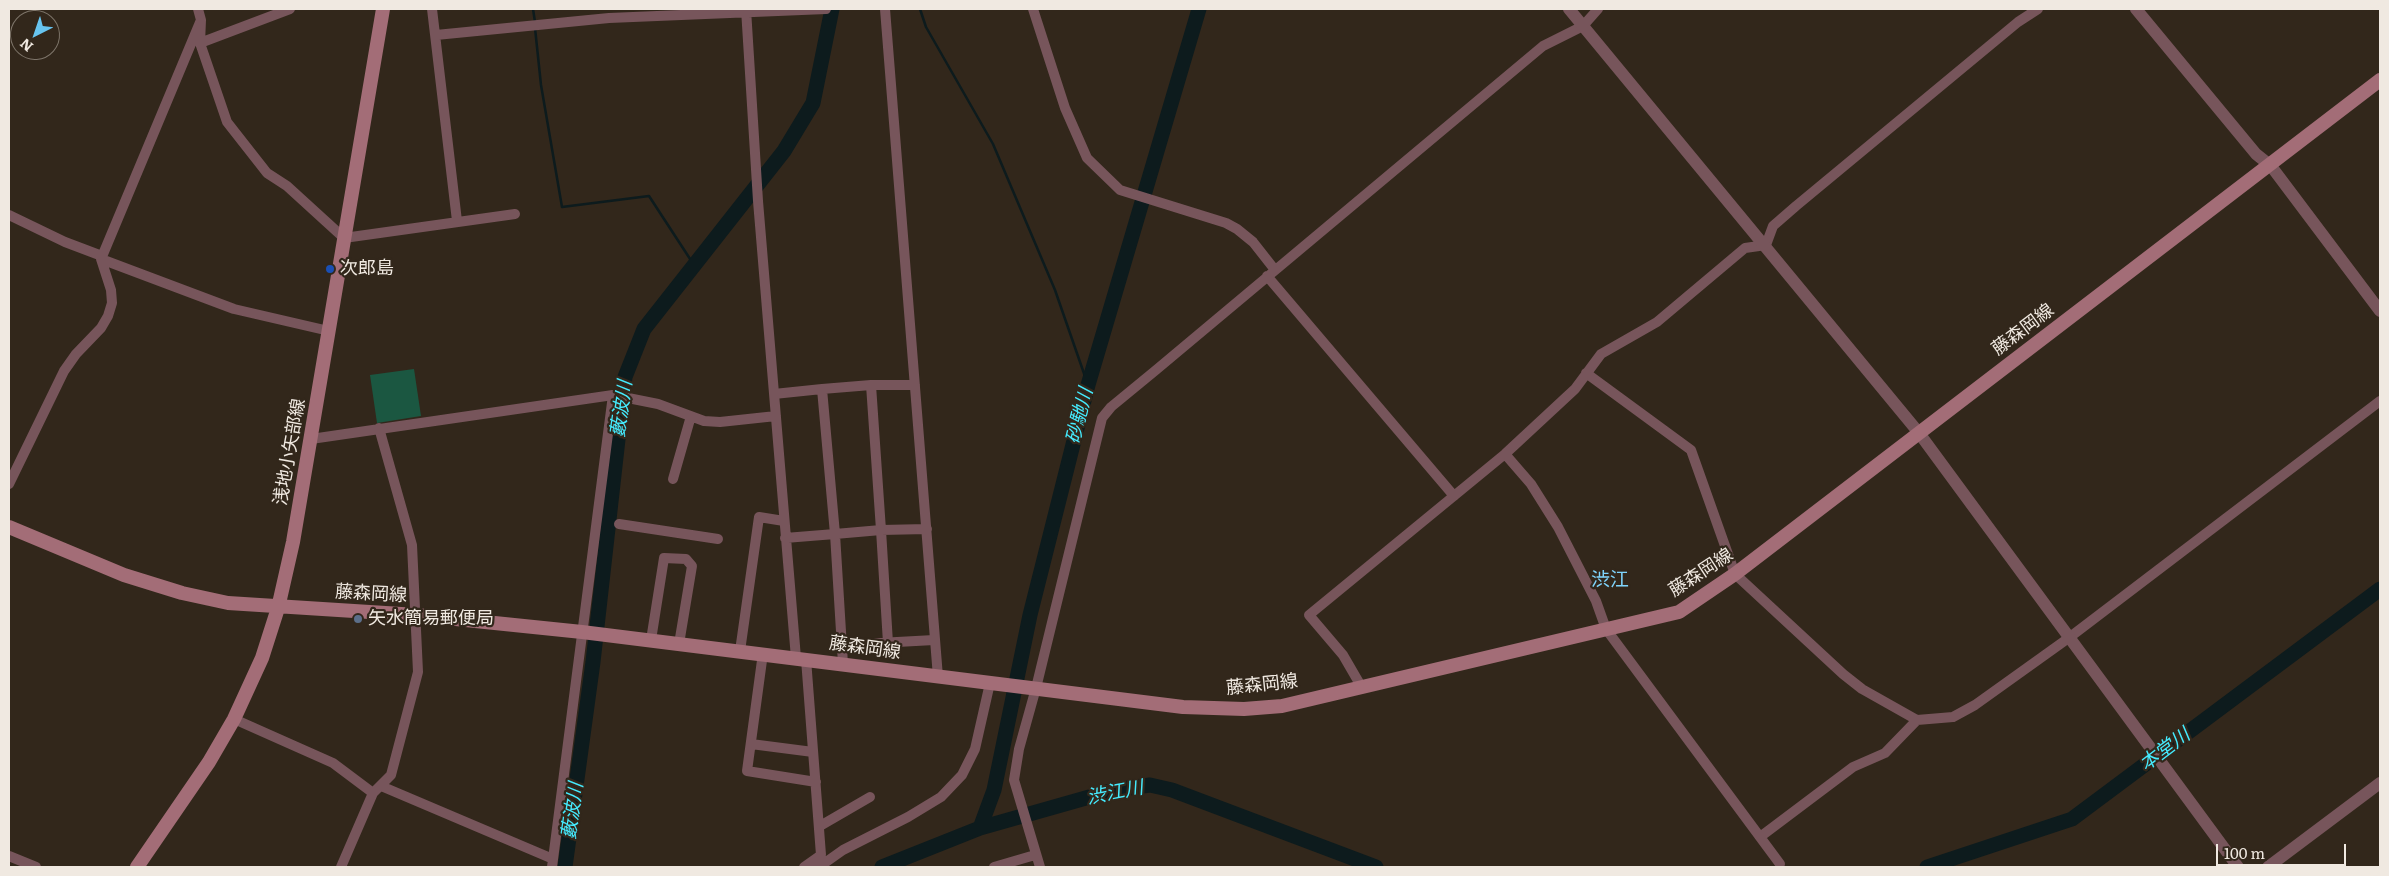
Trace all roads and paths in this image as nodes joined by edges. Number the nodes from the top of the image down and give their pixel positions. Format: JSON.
{"nodes":[{"id":1,"x":198,"y":9,"type":"edge"},
{"id":2,"x":290,"y":9,"type":"edge"},
{"id":3,"x":383,"y":9,"type":"edge"},
{"id":4,"x":432,"y":9,"type":"edge"},
{"id":5,"x":822,"y":9,"type":"edge"},
{"id":6,"x":826,"y":9,"type":"edge"},
{"id":7,"x":885,"y":9,"type":"edge"},
{"id":8,"x":1032,"y":9,"type":"edge"},
{"id":9,"x":1569,"y":9,"type":"edge"},
{"id":10,"x":1598,"y":9,"type":"edge"},
{"id":11,"x":2038,"y":9,"type":"edge"},
{"id":12,"x":2136,"y":9,"type":"edge"},
{"id":13,"x":746,"y":10,"type":"edge"},
{"id":14,"x":201,"y":20,"type":"junction"},
{"id":15,"x":1583,"y":26,"type":"junction"},
{"id":16,"x":436,"y":35,"type":"junction"},
{"id":17,"x":200,"y":43,"type":"junction"},
{"id":18,"x":2380,"y":80,"type":"edge"},
{"id":19,"x":2271,"y":166,"type":"junction"},
{"id":20,"x":515,"y":214,"type":"dead end"},
{"id":21,"x":9,"y":215,"type":"edge"},
{"id":22,"x":457,"y":221,"type":"junction"},
{"id":23,"x":344,"y":238,"type":"junction"},
{"id":24,"x":1766,"y":245,"type":"junction"},
{"id":25,"x":102,"y":258,"type":"junction"},
{"id":26,"x":1271,"y":273,"type":"junction"},
{"id":27,"x":2380,"y":311,"type":"edge"},
{"id":28,"x":329,"y":331,"type":"junction"},
{"id":29,"x":1586,"y":373,"type":"junction"},
{"id":30,"x":871,"y":385,"type":"junction"},
{"id":31,"x":915,"y":385,"type":"junction"},
{"id":32,"x":822,"y":389,"type":"junction"},
{"id":33,"x":774,"y":394,"type":"junction"},
{"id":34,"x":613,"y":395,"type":"junction"},
{"id":35,"x":2380,"y":401,"type":"edge"},
{"id":36,"x":691,"y":416,"type":"junction"},
{"id":37,"x":776,"y":416,"type":"junction"},
{"id":38,"x":379,"y":428,"type":"junction"},
{"id":39,"x":1919,"y":433,"type":"junction"},
{"id":40,"x":311,"y":439,"type":"junction"},
{"id":41,"x":1506,"y":454,"type":"junction"},
{"id":42,"x":673,"y":479,"type":"dead end"},
{"id":43,"x":9,"y":484,"type":"edge"},
{"id":44,"x":1454,"y":496,"type":"junction"},
{"id":45,"x":784,"y":521,"type":"junction"},
{"id":46,"x":619,"y":524,"type":"dead end"},
{"id":47,"x":9,"y":527,"type":"edge"},
{"id":48,"x":927,"y":528,"type":"junction"},
{"id":49,"x":881,"y":530,"type":"junction"},
{"id":50,"x":835,"y":534,"type":"junction"},
{"id":51,"x":785,"y":538,"type":"junction"},
{"id":52,"x":718,"y":539,"type":"dead end"},
{"id":53,"x":1735,"y":574,"type":"junction"},
{"id":54,"x":278,"y":608,"type":"junction"},
{"id":55,"x":417,"y":615,"type":"junction"},
{"id":56,"x":1606,"y":629,"type":"junction"},
{"id":57,"x":582,"y":632,"type":"junction"},
{"id":58,"x":2070,"y":637,"type":"junction"},
{"id":59,"x":651,"y":640,"type":"junction"},
{"id":60,"x":934,"y":640,"type":"junction"},
{"id":61,"x":888,"y":642,"type":"junction"},
{"id":62,"x":679,"y":644,"type":"junction"},
{"id":63,"x":842,"y":645,"type":"junction"},
{"id":64,"x":740,"y":651,"type":"junction"},
{"id":65,"x":763,"y":654,"type":"junction"},
{"id":66,"x":801,"y":659,"type":"junction"},
{"id":67,"x":843,"y":664,"type":"junction"},
{"id":68,"x":938,"y":676,"type":"junction"},
{"id":69,"x":990,"y":683,"type":"junction"},
{"id":70,"x":1361,"y":686,"type":"junction"},
{"id":71,"x":1036,"y":688,"type":"junction"},
{"id":72,"x":234,"y":720,"type":"junction"},
{"id":73,"x":1917,"y":720,"type":"junction"},
{"id":74,"x":751,"y":744,"type":"junction"},
{"id":75,"x":813,"y":752,"type":"junction"},
{"id":76,"x":816,"y":782,"type":"junction"},
{"id":77,"x":2380,"y":783,"type":"edge"},
{"id":78,"x":377,"y":790,"type":"junction"},
{"id":79,"x":870,"y":797,"type":"dead end"},
{"id":80,"x":820,"y":826,"type":"junction"},
{"id":81,"x":1760,"y":837,"type":"junction"},
{"id":82,"x":1035,"y":855,"type":"junction"},
{"id":83,"x":9,"y":856,"type":"edge"},
{"id":84,"x":552,"y":863,"type":"edge"},
{"id":85,"x":1780,"y":864,"type":"dead end"},
{"id":86,"x":36,"y":867,"type":"edge"},
{"id":87,"x":137,"y":867,"type":"edge"},
{"id":88,"x":341,"y":867,"type":"edge"},
{"id":89,"x":804,"y":867,"type":"edge"},
{"id":90,"x":819,"y":867,"type":"edge"},
{"id":91,"x":994,"y":867,"type":"edge"},
{"id":92,"x":1040,"y":867,"type":"edge"},
{"id":93,"x":2238,"y":867,"type":"edge"},
{"id":94,"x":2268,"y":867,"type":"edge"}],
"edges":[{"from":1,"to":14,"type":"street"},
{"from":2,"to":17,"type":"street"},
{"from":3,"to":23,"type":"main road","name":"浅地小矢部線"},
{"from":4,"to":16,"type":"street"},
{"from":5,"to":6,"type":"street"},
{"from":5,"to":13,"type":"street"},
{"from":7,"to":31,"type":"street"},
{"from":8,"to":26,"type":"street"},
{"from":9,"to":15,"type":"street"},
{"from":10,"to":15,"type":"street"},
{"from":11,"to":24,"type":"street"},
{"from":12,"to":19,"type":"street"},
{"from":13,"to":16,"type":"street"},
{"from":13,"to":33,"type":"street"},
{"from":14,"to":17,"type":"street"},
{"from":14,"to":25,"type":"street"},
{"from":15,"to":24,"type":"street"},
{"from":15,"to":26,"type":"street"},
{"from":16,"to":22,"type":"street"},
{"from":17,"to":23,"type":"street"},
{"from":18,"to":19,"type":"main road","name":"藤森岡線"},
{"from":19,"to":27,"type":"street"},
{"from":19,"to":39,"type":"main road","name":"藤森岡線"},
{"from":20,"to":22,"type":"street"},
{"from":21,"to":25,"type":"street"},
{"from":22,"to":23,"type":"street"},
{"from":23,"to":28,"type":"main road","name":"浅地小矢部線"},
{"from":24,"to":29,"type":"street"},
{"from":24,"to":39,"type":"street"},
{"from":25,"to":28,"type":"street"},
{"from":25,"to":43,"type":"street"},
{"from":26,"to":44,"type":"street"},
{"from":26,"to":71,"type":"street"},
{"from":28,"to":40,"type":"main road","name":"浅地小矢部線"},
{"from":29,"to":41,"type":"street"},
{"from":29,"to":53,"type":"street"},
{"from":30,"to":31,"type":"street"},
{"from":30,"to":32,"type":"street"},
{"from":30,"to":49,"type":"street"},
{"from":31,"to":48,"type":"street"},
{"from":32,"to":33,"type":"street"},
{"from":32,"to":50,"type":"street"},
{"from":33,"to":37,"type":"street"},
{"from":34,"to":36,"type":"street"},
{"from":34,"to":38,"type":"street"},
{"from":34,"to":57,"type":"street"},
{"from":35,"to":58,"type":"street"},
{"from":36,"to":37,"type":"street"},
{"from":36,"to":42,"type":"street"},
{"from":37,"to":45,"type":"street"},
{"from":38,"to":40,"type":"street"},
{"from":38,"to":55,"type":"street"},
{"from":39,"to":53,"type":"main road","name":"藤森岡線"},
{"from":39,"to":58,"type":"street"},
{"from":40,"to":54,"type":"main road","name":"浅地小矢部線"},
{"from":41,"to":44,"type":"street"},
{"from":41,"to":56,"type":"street"},
{"from":44,"to":70,"type":"street"},
{"from":45,"to":51,"type":"street"},
{"from":45,"to":64,"type":"street"},
{"from":46,"to":52,"type":"street"},
{"from":47,"to":54,"type":"main road","name":"藤森岡線"},
{"from":48,"to":49,"type":"street"},
{"from":48,"to":60,"type":"street"},
{"from":49,"to":50,"type":"street"},
{"from":49,"to":61,"type":"street"},
{"from":50,"to":51,"type":"street"},
{"from":50,"to":63,"type":"street"},
{"from":51,"to":66,"type":"street"},
{"from":53,"to":56,"type":"main road","name":"藤森岡線"},
{"from":53,"to":73,"type":"street"},
{"from":54,"to":55,"type":"main road","name":"藤森岡線"},
{"from":54,"to":72,"type":"main road","name":"浅地小矢部線"},
{"from":55,"to":57,"type":"main road","name":"藤森岡線"},
{"from":55,"to":78,"type":"street"},
{"from":56,"to":70,"type":"main road","name":"藤森岡線"},
{"from":56,"to":81,"type":"street"},
{"from":57,"to":59,"type":"main road","name":"藤森岡線"},
{"from":57,"to":84,"type":"street"},
{"from":58,"to":73,"type":"street"},
{"from":58,"to":93,"type":"street"},
{"from":59,"to":62,"type":"main road","name":"藤森岡線"},
{"from":59,"to":62,"type":"street"},
{"from":60,"to":61,"type":"street"},
{"from":60,"to":68,"type":"street"},
{"from":61,"to":63,"type":"street"},
{"from":62,"to":64,"type":"main road","name":"藤森岡線"},
{"from":63,"to":67,"type":"street"},
{"from":64,"to":65,"type":"main road","name":"藤森岡線"},
{"from":65,"to":66,"type":"main road","name":"藤森岡線"},
{"from":65,"to":74,"type":"street"},
{"from":66,"to":67,"type":"main road","name":"藤森岡線"},
{"from":66,"to":75,"type":"street"},
{"from":67,"to":68,"type":"main road","name":"藤森岡線"},
{"from":68,"to":69,"type":"main road","name":"藤森岡線"},
{"from":69,"to":71,"type":"main road","name":"藤森岡線"},
{"from":69,"to":90,"type":"street"},
{"from":70,"to":71,"type":"main road","name":"藤森岡線"},
{"from":71,"to":82,"type":"street"},
{"from":72,"to":78,"type":"street"},
{"from":72,"to":87,"type":"main road","name":"浅地小矢部線"},
{"from":73,"to":81,"type":"street"},
{"from":74,"to":75,"type":"street"},
{"from":74,"to":76,"type":"street"},
{"from":75,"to":76,"type":"street"},
{"from":76,"to":80,"type":"street"},
{"from":77,"to":94,"type":"street"},
{"from":78,"to":84,"type":"street"},
{"from":78,"to":88,"type":"street"},
{"from":79,"to":80,"type":"street"},
{"from":80,"to":89,"type":"street"},
{"from":81,"to":85,"type":"street"},
{"from":82,"to":91,"type":"street"},
{"from":82,"to":92,"type":"street"},
{"from":83,"to":86,"type":"street"}]}
